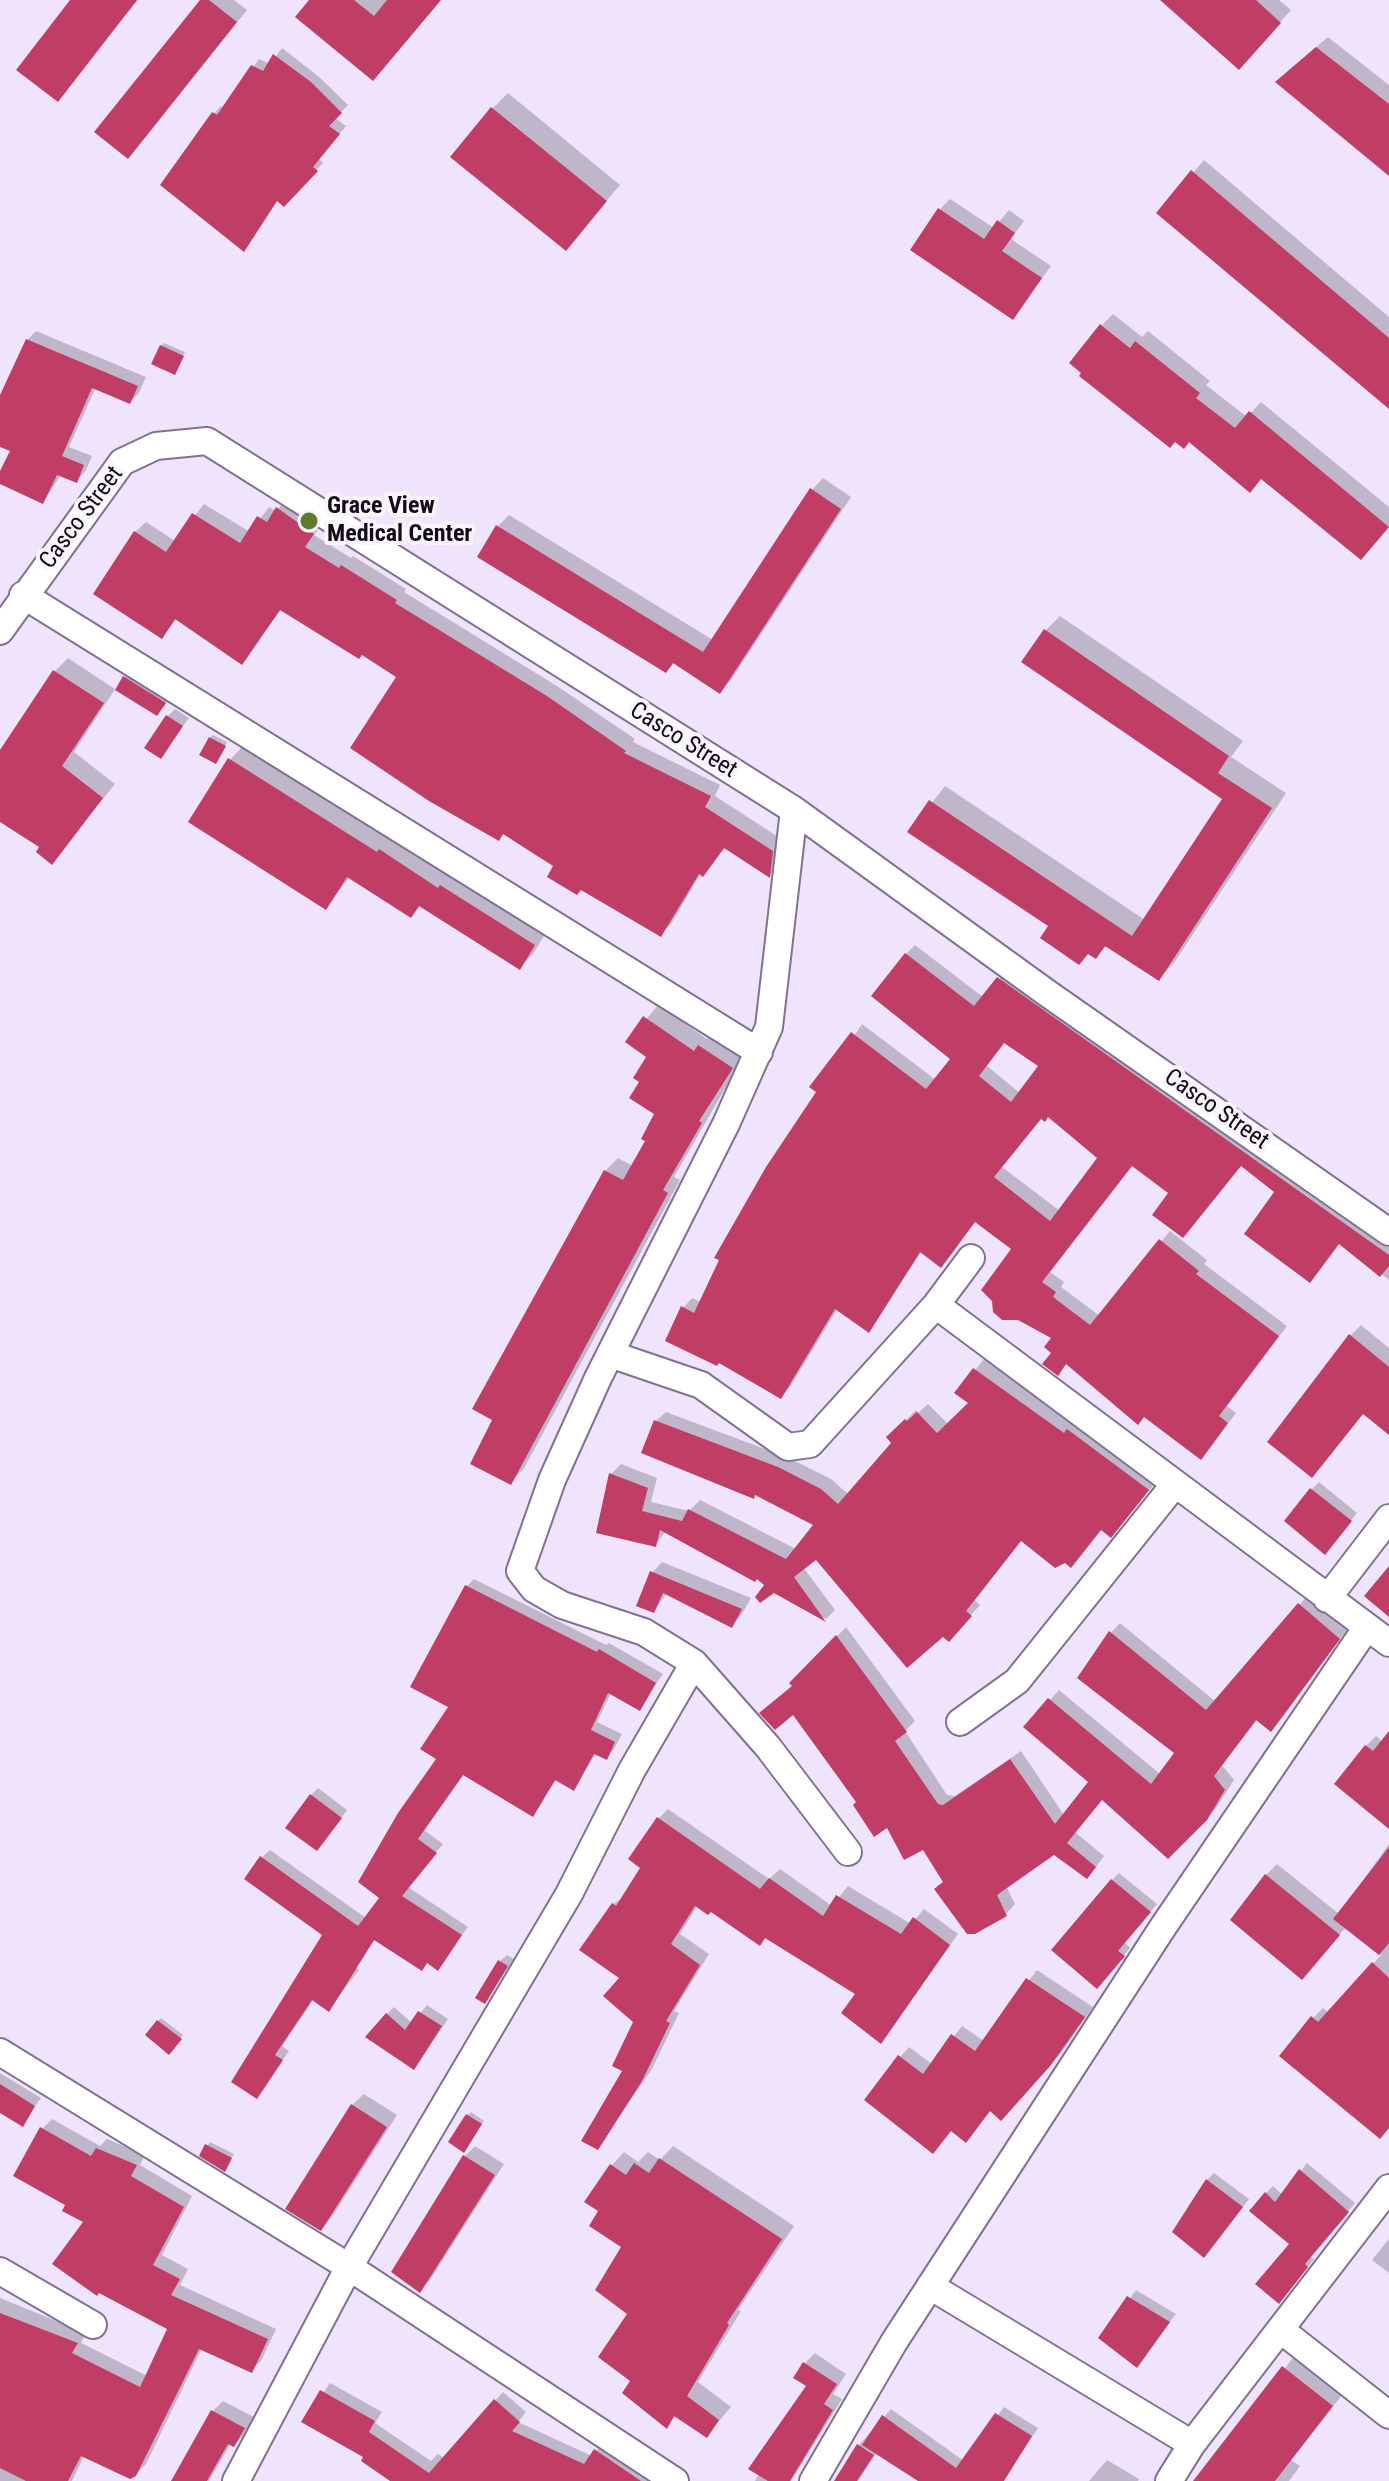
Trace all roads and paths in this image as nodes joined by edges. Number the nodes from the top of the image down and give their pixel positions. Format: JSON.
{"nodes":[{"id":1,"x":23,"y":595,"type":"junction"},
{"id":2,"x":0,"y":631,"type":"edge"},
{"id":3,"x":794,"y":810,"type":"junction"},
{"id":4,"x":759,"y":1052,"type":"junction"},
{"id":5,"x":1389,"y":1232,"type":"edge"},
{"id":6,"x":971,"y":1258,"type":"dead end"},
{"id":7,"x":936,"y":1305,"type":"junction"},
{"id":8,"x":610,"y":1354,"type":"junction"},
{"id":9,"x":1175,"y":1484,"type":"junction"},
{"id":10,"x":1389,"y":1518,"type":"edge"},
{"id":11,"x":1327,"y":1599,"type":"junction"},
{"id":12,"x":1367,"y":1627,"type":"junction"},
{"id":13,"x":1389,"y":1643,"type":"edge"},
{"id":14,"x":694,"y":1663,"type":"junction"},
{"id":15,"x":960,"y":1722,"type":"dead end"},
{"id":16,"x":848,"y":1852,"type":"dead end"},
{"id":17,"x":0,"y":2052,"type":"edge"},
{"id":18,"x":1389,"y":2188,"type":"edge"},
{"id":19,"x":349,"y":2267,"type":"junction"},
{"id":20,"x":0,"y":2271,"type":"edge"},
{"id":21,"x":930,"y":2286,"type":"junction"},
{"id":22,"x":93,"y":2325,"type":"dead end"},
{"id":23,"x":1281,"y":2330,"type":"junction"},
{"id":24,"x":1389,"y":2415,"type":"edge"},
{"id":25,"x":1192,"y":2444,"type":"junction"},
{"id":26,"x":236,"y":2481,"type":"edge"},
{"id":27,"x":675,"y":2481,"type":"edge"},
{"id":28,"x":813,"y":2481,"type":"edge"},
{"id":29,"x":1169,"y":2481,"type":"edge"}],
"edges":[{"from":1,"to":2,"type":"street","name":"Casco Street"},
{"from":1,"to":3,"type":"street","name":"Casco Street"},
{"from":1,"to":4,"type":"street"},
{"from":3,"to":4,"type":"street"},
{"from":3,"to":5,"type":"street","name":"Casco Street"},
{"from":4,"to":8,"type":"street"},
{"from":6,"to":7,"type":"street"},
{"from":7,"to":8,"type":"street"},
{"from":7,"to":9,"type":"street"},
{"from":8,"to":14,"type":"street"},
{"from":9,"to":11,"type":"street"},
{"from":9,"to":15,"type":"street"},
{"from":10,"to":11,"type":"street"},
{"from":11,"to":12,"type":"street"},
{"from":12,"to":13,"type":"street"},
{"from":12,"to":21,"type":"street"},
{"from":14,"to":16,"type":"street"},
{"from":14,"to":19,"type":"street"},
{"from":17,"to":19,"type":"street"},
{"from":18,"to":23,"type":"street"},
{"from":19,"to":26,"type":"street"},
{"from":19,"to":27,"type":"street"},
{"from":20,"to":22,"type":"street"},
{"from":21,"to":25,"type":"street"},
{"from":21,"to":28,"type":"street"},
{"from":23,"to":24,"type":"street"},
{"from":23,"to":25,"type":"street"},
{"from":25,"to":29,"type":"street"}]}
